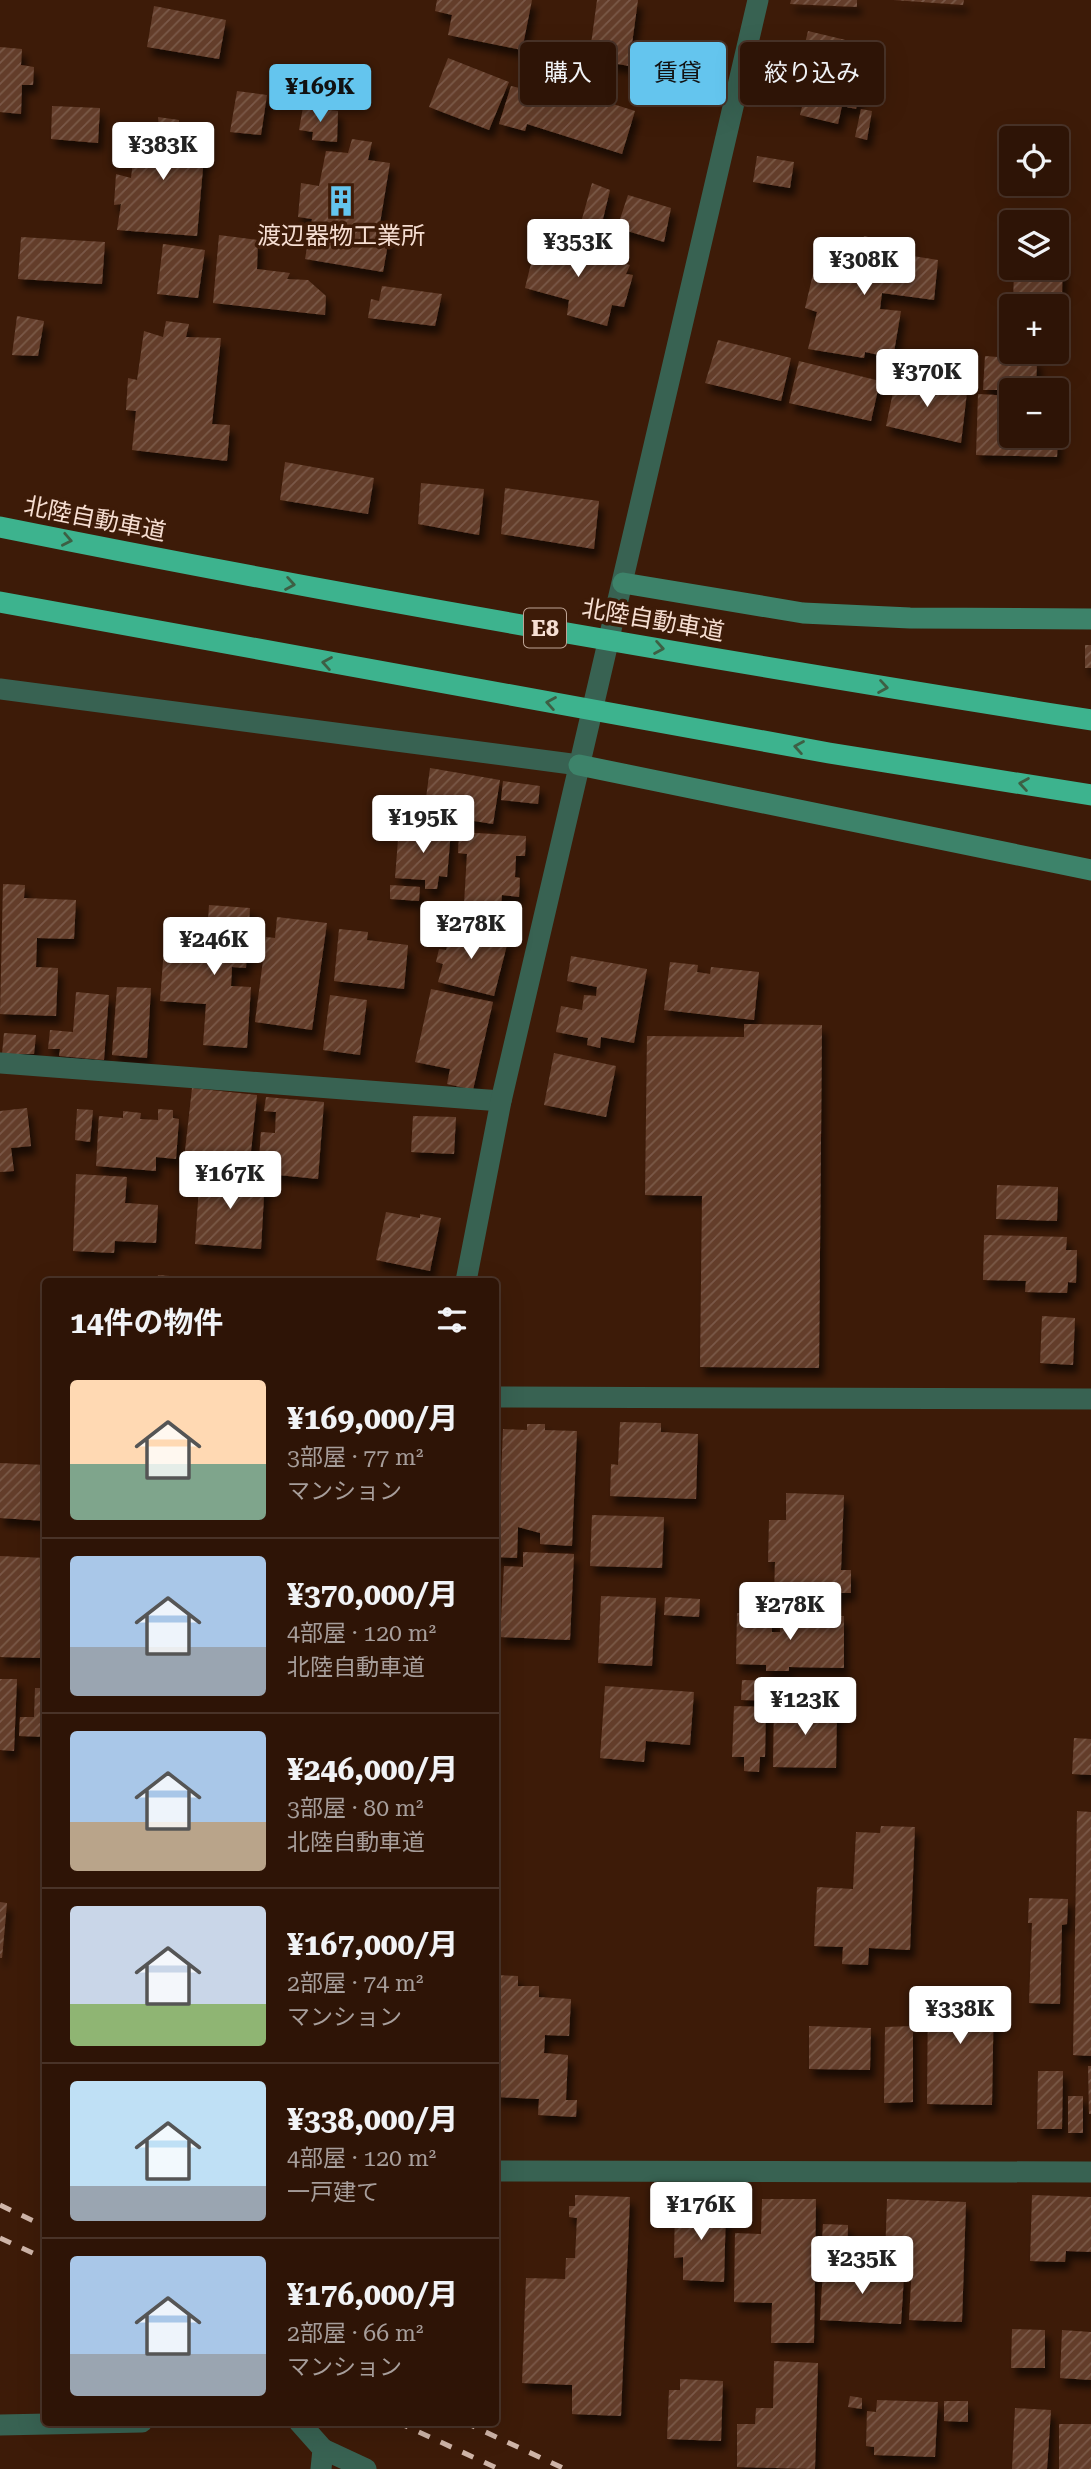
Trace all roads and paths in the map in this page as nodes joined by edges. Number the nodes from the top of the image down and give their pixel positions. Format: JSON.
{"nodes":[{"id":1,"x":758,"y":0,"type":"edge"},
{"id":2,"x":0,"y":527,"type":"edge"},
{"id":3,"x":623,"y":583,"type":"junction"},
{"id":4,"x":0,"y":602,"type":"edge"},
{"id":5,"x":1091,"y":619,"type":"edge"},
{"id":6,"x":0,"y":689,"type":"edge"},
{"id":7,"x":1091,"y":720,"type":"edge"},
{"id":8,"x":579,"y":765,"type":"junction"},
{"id":9,"x":1091,"y":795,"type":"edge"},
{"id":10,"x":1091,"y":870,"type":"edge"},
{"id":11,"x":0,"y":1063,"type":"edge"},
{"id":12,"x":501,"y":1101,"type":"junction"},
{"id":13,"x":467,"y":1278,"type":"edge"},
{"id":14,"x":499,"y":1397,"type":"edge"},
{"id":15,"x":1091,"y":1399,"type":"edge"},
{"id":16,"x":499,"y":2171,"type":"edge"},
{"id":17,"x":1091,"y":2172,"type":"edge"},
{"id":18,"x":42,"y":2424,"type":"edge"},
{"id":19,"x":0,"y":2425,"type":"edge"},
{"id":20,"x":301,"y":2426,"type":"edge"},
{"id":21,"x":322,"y":2459,"type":"edge"},
{"id":22,"x":366,"y":2469,"type":"edge"}],
"edges":[{"from":1,"to":3,"type":"street"},
{"from":2,"to":7,"type":"highway","name":"北陸自動車道","number":"E8","one_way":true},
{"from":3,"to":5,"type":"street"},
{"from":3,"to":8,"type":"street"},
{"from":9,"to":4,"type":"highway","one_way":true},
{"from":6,"to":8,"type":"street"},
{"from":8,"to":10,"type":"street"},
{"from":8,"to":12,"type":"street"},
{"from":11,"to":12,"type":"street"},
{"from":12,"to":13,"type":"street"},
{"from":14,"to":15,"type":"street"},
{"from":16,"to":17,"type":"street"},
{"from":18,"to":19,"type":"street"},
{"from":20,"to":21,"type":"street"},
{"from":21,"to":22,"type":"street"}]}
